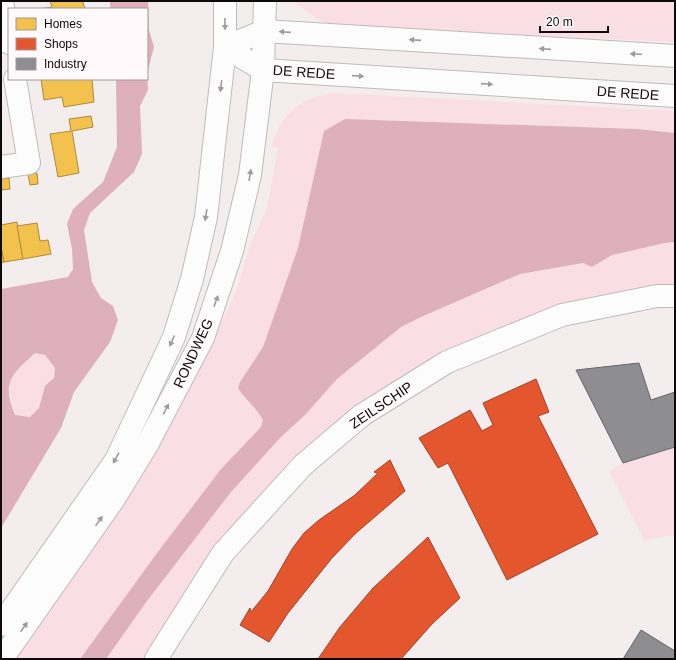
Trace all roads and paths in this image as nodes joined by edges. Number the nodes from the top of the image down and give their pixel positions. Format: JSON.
{"nodes":[{"id":1,"x":2,"y":1,"type":"edge"},
{"id":2,"x":225,"y":1,"type":"edge"},
{"id":3,"x":265,"y":1,"type":"edge"},
{"id":4,"x":264,"y":31,"type":"junction"},
{"id":5,"x":8,"y":37,"type":"edge"},
{"id":6,"x":225,"y":48,"type":"junction"},
{"id":7,"x":675,"y":56,"type":"edge"},
{"id":8,"x":263,"y":70,"type":"junction"},
{"id":9,"x":15,"y":80,"type":"edge"},
{"id":10,"x":675,"y":96,"type":"edge"},
{"id":11,"x":1,"y":168,"type":"edge"},
{"id":12,"x":675,"y":296,"type":"edge"},
{"id":13,"x":1,"y":625,"type":"edge"},
{"id":14,"x":2,"y":659,"type":"edge"},
{"id":15,"x":156,"y":659,"type":"edge"}],
"edges":[{"from":1,"to":5,"type":"main road"},
{"from":2,"to":6,"type":"main road","name":"RONDWEG","one_way":true},
{"from":3,"to":4,"type":"main road","name":"RONDWEG"},
{"from":4,"to":6,"type":"main road"},
{"from":7,"to":4,"type":"main road","one_way":true},
{"from":4,"to":8,"type":"main road","name":"RONDWEG"},
{"from":6,"to":8,"type":"main road","name":"DE REDE"},
{"from":6,"to":13,"type":"main road","name":"RONDWEG","one_way":true},
{"from":8,"to":10,"type":"main road","name":"DE REDE","one_way":true},
{"from":14,"to":8,"type":"main road","name":"RONDWEG","one_way":true},
{"from":9,"to":11,"type":"main road"},
{"from":12,"to":15,"type":"main road","name":"ZEILSCHIP"}]}
